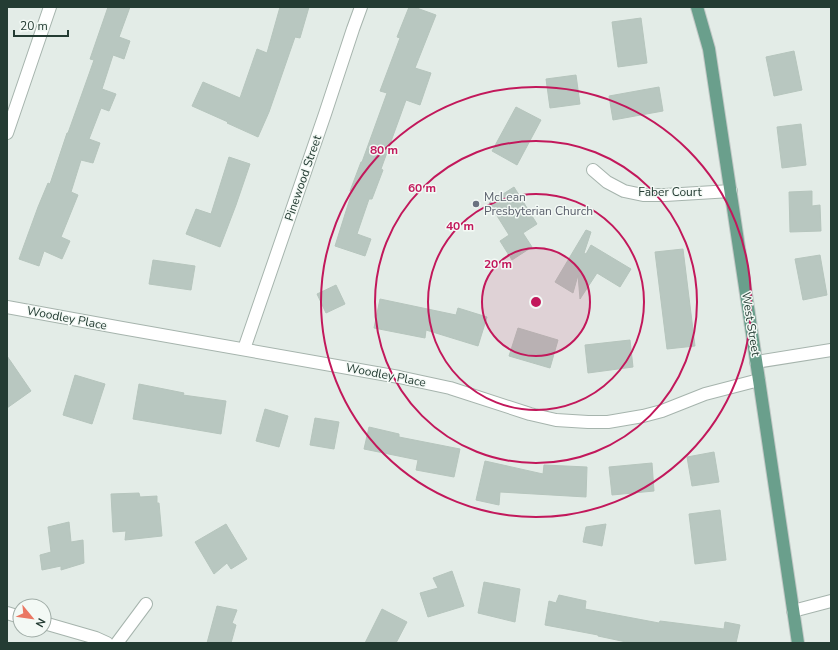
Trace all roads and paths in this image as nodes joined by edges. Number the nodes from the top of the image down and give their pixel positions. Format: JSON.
{"nodes":[{"id":1,"x":50,"y":7,"type":"edge"},
{"id":2,"x":361,"y":7,"type":"edge"},
{"id":3,"x":697,"y":7,"type":"edge"},
{"id":4,"x":7,"y":133,"type":"edge"},
{"id":5,"x":593,"y":170,"type":"dead end"},
{"id":6,"x":731,"y":191,"type":"junction"},
{"id":7,"x":7,"y":307,"type":"edge"},
{"id":8,"x":244,"y":349,"type":"junction"},
{"id":9,"x":831,"y":350,"type":"edge"},
{"id":10,"x":756,"y":362,"type":"junction"},
{"id":11,"x":759,"y":380,"type":"junction"},
{"id":12,"x":831,"y":601,"type":"edge"},
{"id":13,"x":146,"y":604,"type":"dead end"},
{"id":14,"x":793,"y":611,"type":"junction"},
{"id":15,"x":52,"y":625,"type":"edge"},
{"id":16,"x":107,"y":643,"type":"edge"},
{"id":17,"x":117,"y":643,"type":"edge"},
{"id":18,"x":798,"y":643,"type":"edge"}],
"edges":[{"from":1,"to":4,"type":"street"},
{"from":2,"to":8,"type":"street","name":"Pinewood Street"},
{"from":3,"to":6,"type":"main road","name":"West Street"},
{"from":5,"to":6,"type":"street","name":"Faber Court"},
{"from":6,"to":10,"type":"main road","name":"West Street"},
{"from":7,"to":8,"type":"street","name":"Woodley Place"},
{"from":8,"to":11,"type":"street","name":"Woodley Place"},
{"from":9,"to":10,"type":"street"},
{"from":10,"to":11,"type":"main road","name":"West Street"},
{"from":11,"to":14,"type":"main road","name":"West Street"},
{"from":12,"to":14,"type":"street"},
{"from":13,"to":17,"type":"street"},
{"from":14,"to":18,"type":"main road","name":"West Street"},
{"from":15,"to":16,"type":"street"}]}
